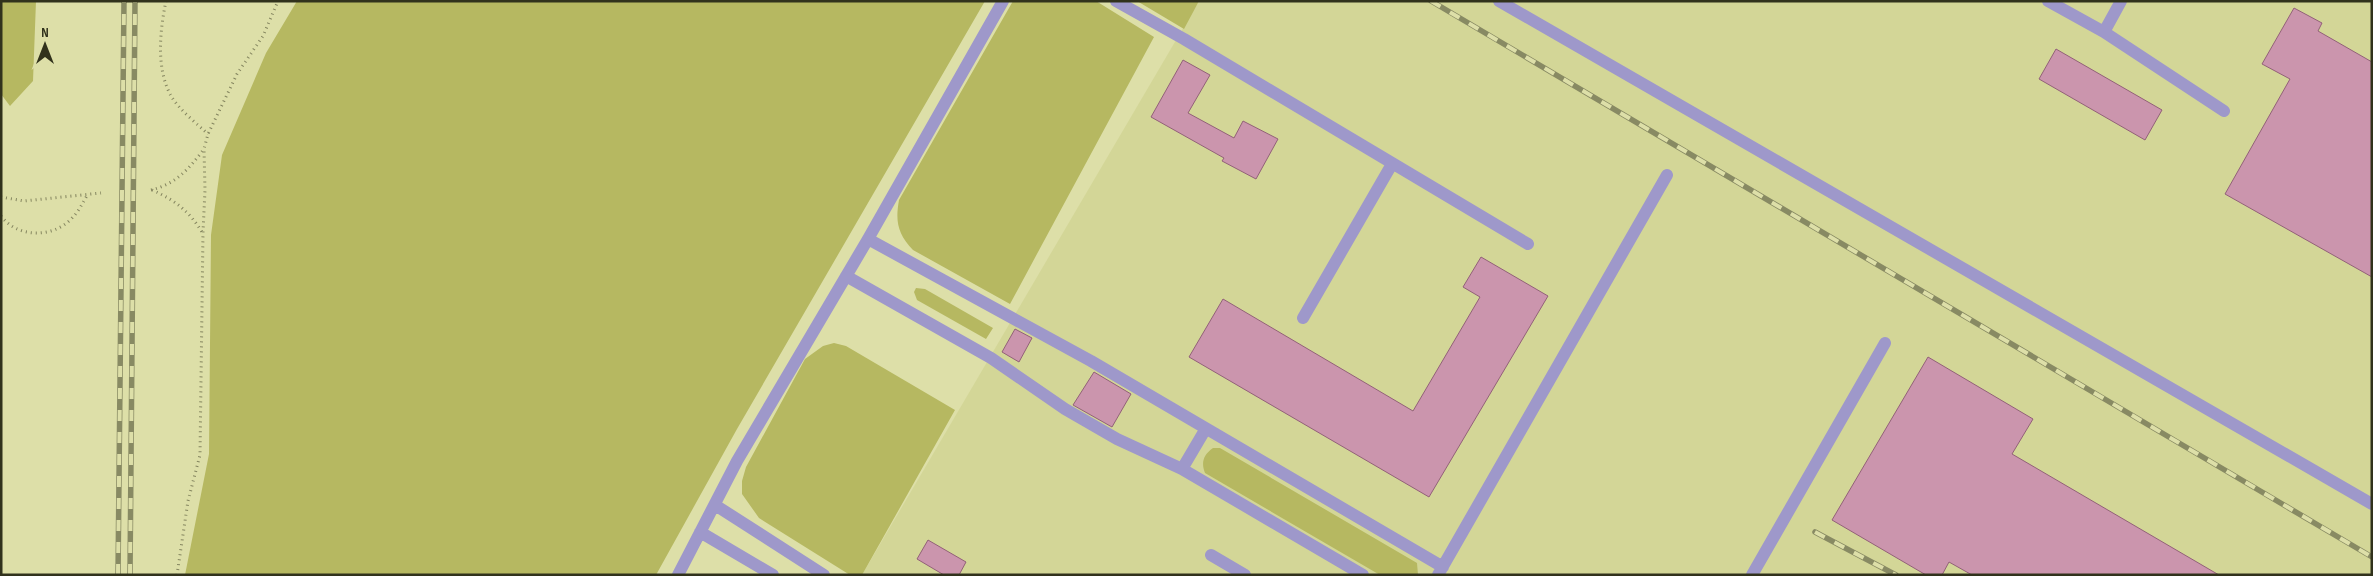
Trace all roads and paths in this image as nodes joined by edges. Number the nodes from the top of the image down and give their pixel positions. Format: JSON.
{"nodes":[{"id":1,"x":166,"y":1,"type":"edge"},
{"id":2,"x":278,"y":1,"type":"edge"},
{"id":3,"x":1003,"y":1,"type":"edge"},
{"id":4,"x":1116,"y":1,"type":"edge"},
{"id":5,"x":1499,"y":1,"type":"edge"},
{"id":6,"x":2048,"y":1,"type":"edge"},
{"id":7,"x":2121,"y":1,"type":"edge"},
{"id":8,"x":2104,"y":32,"type":"junction"},
{"id":9,"x":2224,"y":110,"type":"dead end"},
{"id":10,"x":208,"y":134,"type":"junction"},
{"id":11,"x":204,"y":149,"type":"junction"},
{"id":12,"x":1392,"y":164,"type":"junction"},
{"id":13,"x":1668,"y":175,"type":"dead end"},
{"id":14,"x":101,"y":193,"type":"dead end"},
{"id":15,"x":88,"y":194,"type":"junction"},
{"id":16,"x":1,"y":197,"type":"edge"},
{"id":17,"x":1,"y":216,"type":"edge"},
{"id":18,"x":203,"y":232,"type":"junction"},
{"id":19,"x":868,"y":238,"type":"junction"},
{"id":20,"x":1528,"y":244,"type":"dead end"},
{"id":21,"x":846,"y":276,"type":"junction"},
{"id":22,"x":1302,"y":318,"type":"dead end"},
{"id":23,"x":1886,"y":343,"type":"dead end"},
{"id":24,"x":1206,"y":430,"type":"junction"},
{"id":25,"x":1182,"y":469,"type":"junction"},
{"id":26,"x":2372,"y":504,"type":"edge"},
{"id":27,"x":715,"y":505,"type":"junction"},
{"id":28,"x":700,"y":532,"type":"junction"},
{"id":29,"x":1211,"y":555,"type":"dead end"},
{"id":30,"x":1440,"y":571,"type":"edge"},
{"id":31,"x":177,"y":575,"type":"edge"},
{"id":32,"x":678,"y":575,"type":"edge"},
{"id":33,"x":773,"y":575,"type":"edge"},
{"id":34,"x":824,"y":575,"type":"edge"},
{"id":35,"x":1245,"y":575,"type":"edge"},
{"id":36,"x":1363,"y":575,"type":"edge"},
{"id":37,"x":1752,"y":575,"type":"edge"}],
"edges":[{"from":1,"to":10,"type":"path"},
{"from":2,"to":10,"type":"path"},
{"from":3,"to":19,"type":"street"},
{"from":4,"to":12,"type":"street"},
{"from":5,"to":26,"type":"street"},
{"from":6,"to":8,"type":"street"},
{"from":7,"to":8,"type":"street"},
{"from":8,"to":9,"type":"street"},
{"from":10,"to":11,"type":"path"},
{"from":11,"to":18,"type":"path"},
{"from":11,"to":18,"type":"path"},
{"from":12,"to":20,"type":"street"},
{"from":12,"to":22,"type":"street"},
{"from":13,"to":30,"type":"street"},
{"from":14,"to":15,"type":"path"},
{"from":15,"to":16,"type":"path"},
{"from":15,"to":17,"type":"path"},
{"from":18,"to":31,"type":"path"},
{"from":19,"to":21,"type":"street"},
{"from":19,"to":24,"type":"street"},
{"from":21,"to":25,"type":"street"},
{"from":21,"to":27,"type":"street"},
{"from":23,"to":37,"type":"street"},
{"from":24,"to":25,"type":"street"},
{"from":24,"to":30,"type":"street"},
{"from":25,"to":36,"type":"street"},
{"from":27,"to":28,"type":"street"},
{"from":27,"to":34,"type":"street"},
{"from":28,"to":32,"type":"street"},
{"from":28,"to":33,"type":"street"},
{"from":29,"to":35,"type":"street"}]}
